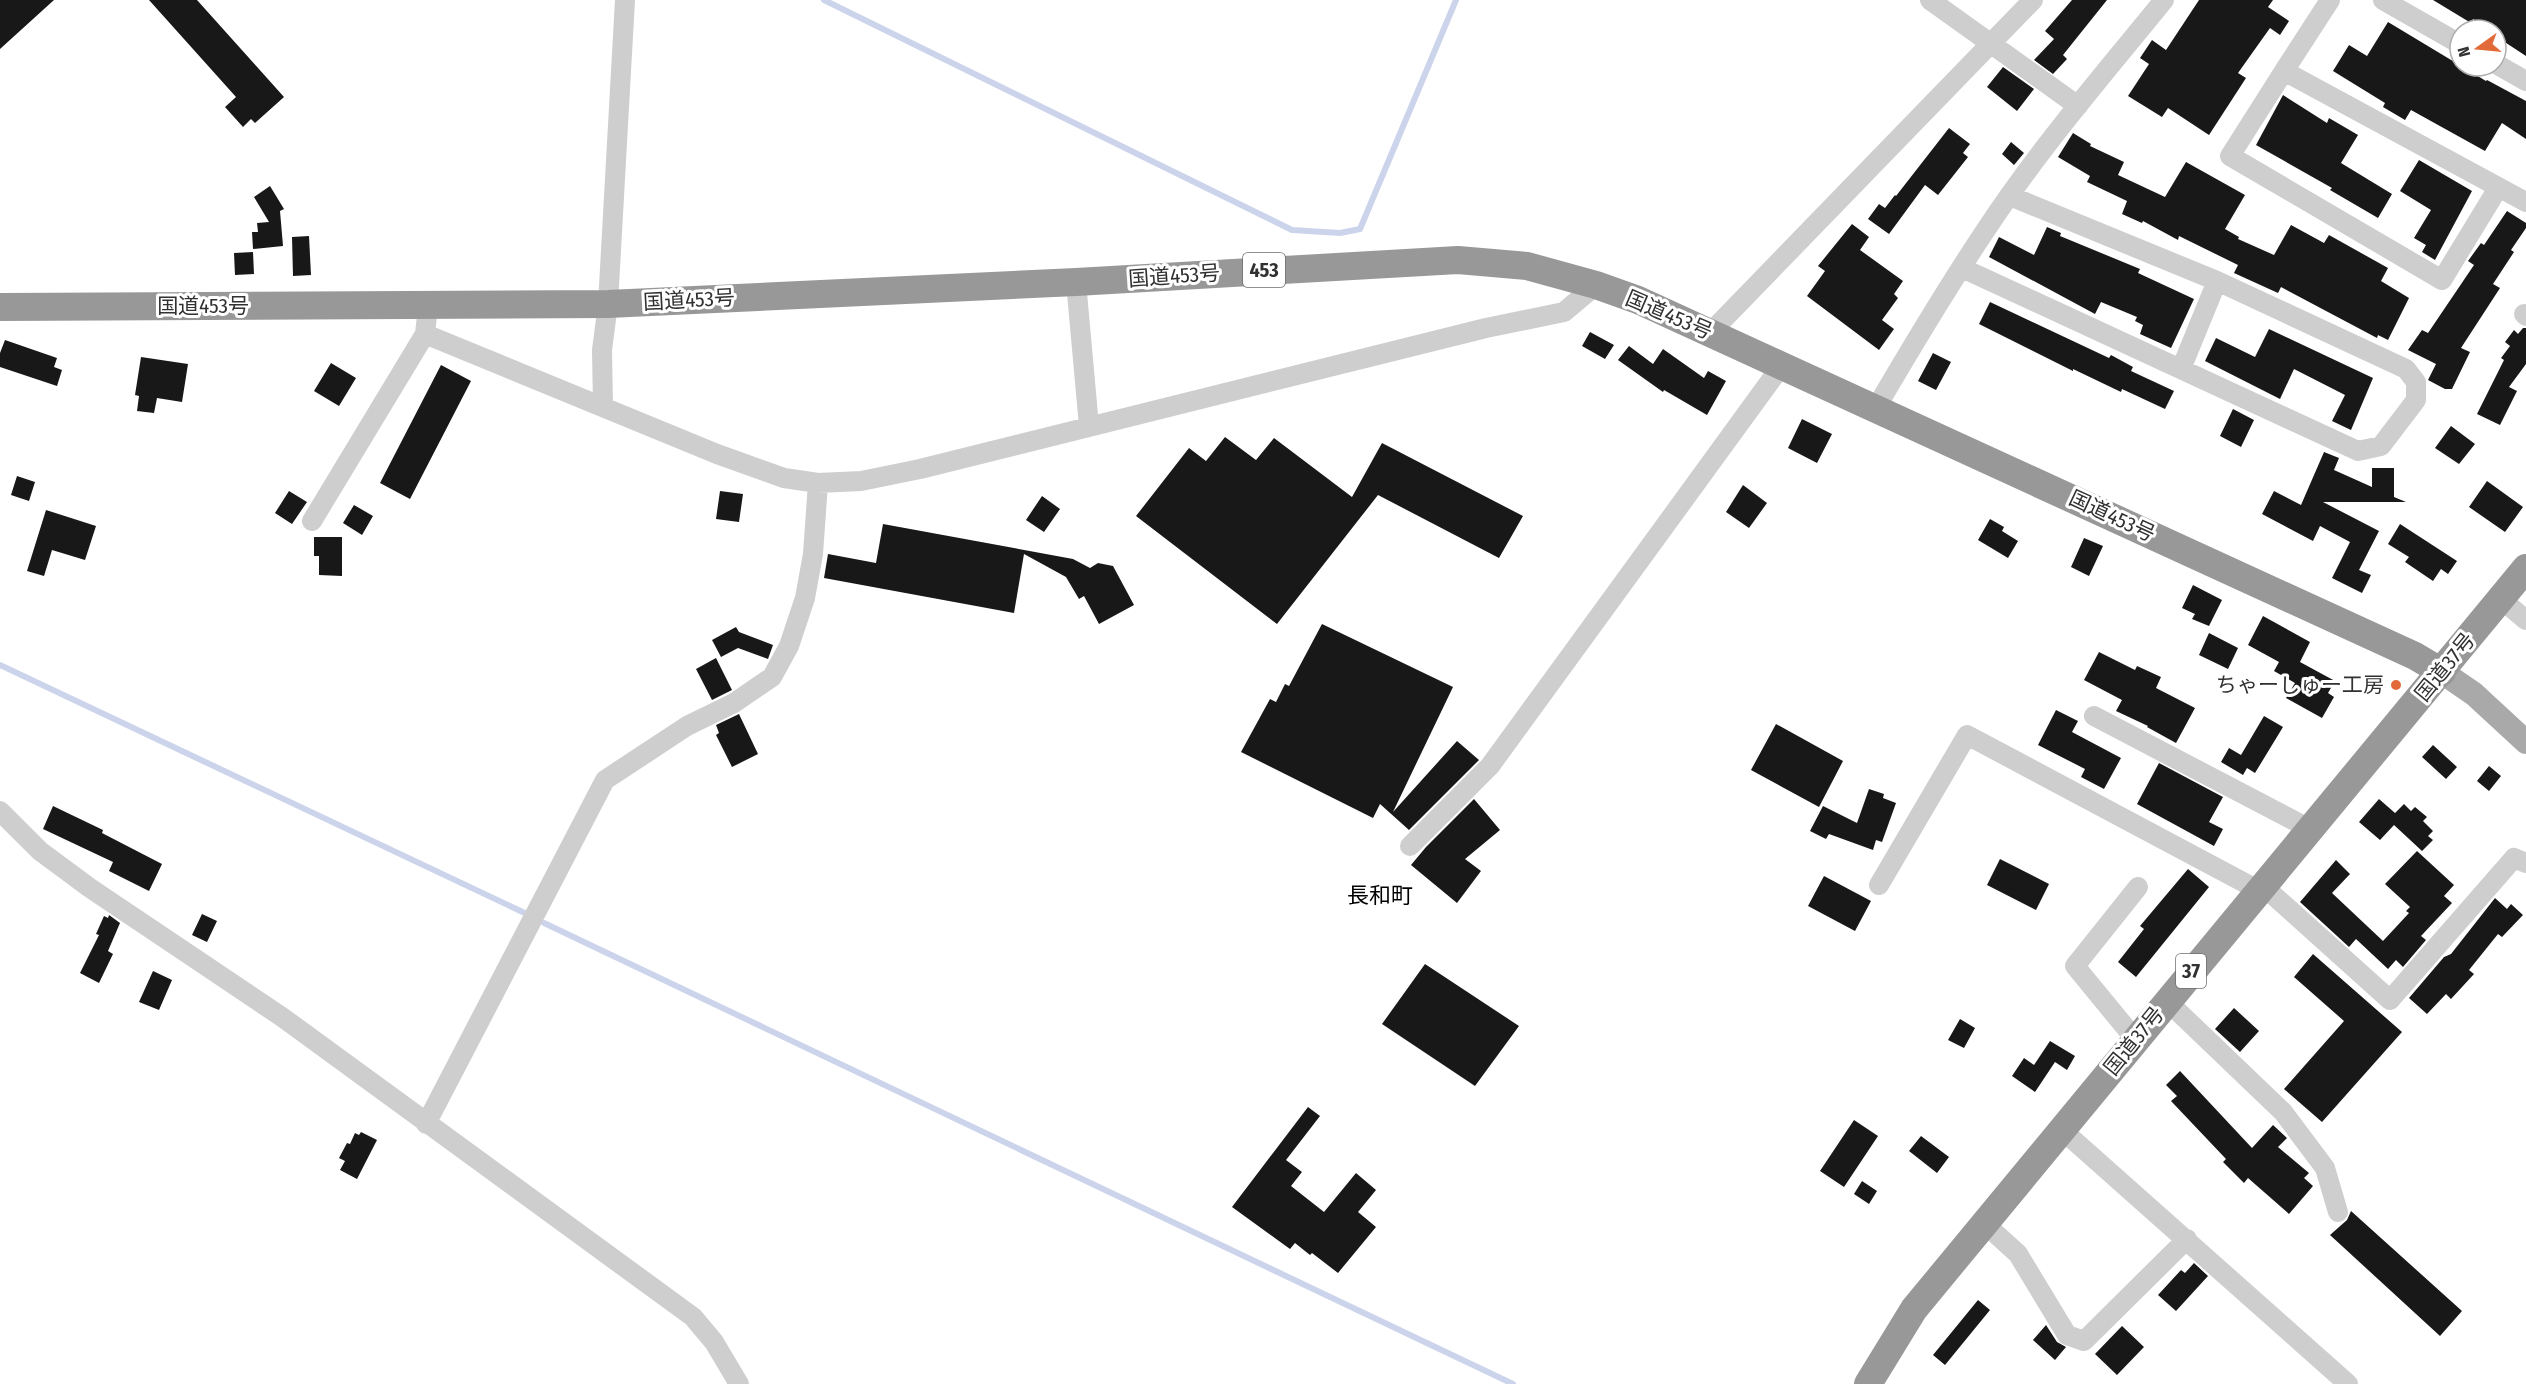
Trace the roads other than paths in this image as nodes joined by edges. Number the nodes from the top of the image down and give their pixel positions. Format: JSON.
{"nodes":[{"id":1,"x":625,"y":0,"type":"edge"},
{"id":2,"x":1930,"y":0,"type":"edge"},
{"id":3,"x":2033,"y":0,"type":"edge"},
{"id":4,"x":2164,"y":0,"type":"edge"},
{"id":5,"x":2330,"y":0,"type":"edge"},
{"id":6,"x":2383,"y":0,"type":"edge"},
{"id":7,"x":2448,"y":37,"type":"edge"},
{"id":8,"x":1993,"y":43,"type":"junction"},
{"id":9,"x":2284,"y":70,"type":"junction"},
{"id":10,"x":2508,"y":71,"type":"edge"},
{"id":11,"x":2526,"y":81,"type":"edge"},
{"id":12,"x":2078,"y":106,"type":"junction"},
{"id":13,"x":2498,"y":188,"type":"junction"},
{"id":14,"x":2010,"y":196,"type":"junction"},
{"id":15,"x":2526,"y":202,"type":"edge"},
{"id":16,"x":1962,"y":268,"type":"junction"},
{"id":17,"x":2217,"y":281,"type":"junction"},
{"id":18,"x":1076,"y":282,"type":"junction"},
{"id":19,"x":1596,"y":285,"type":"junction"},
{"id":20,"x":608,"y":304,"type":"junction"},
{"id":21,"x":428,"y":306,"type":"junction"},
{"id":22,"x":0,"y":307,"type":"edge"},
{"id":23,"x":1710,"y":333,"type":"junction"},
{"id":24,"x":425,"y":334,"type":"junction"},
{"id":25,"x":1782,"y":365,"type":"junction"},
{"id":26,"x":2181,"y":369,"type":"junction"},
{"id":27,"x":603,"y":406,"type":"junction"},
{"id":28,"x":1876,"y":408,"type":"junction"},
{"id":29,"x":1089,"y":426,"type":"junction"},
{"id":30,"x":818,"y":483,"type":"junction"},
{"id":31,"x":312,"y":521,"type":"dead end"},
{"id":32,"x":2526,"y":568,"type":"edge"},
{"id":33,"x":2500,"y":599,"type":"junction"},
{"id":34,"x":2526,"y":620,"type":"edge"},
{"id":35,"x":2442,"y":672,"type":"junction"},
{"id":36,"x":2094,"y":716,"type":"dead end"},
{"id":37,"x":2526,"y":742,"type":"edge"},
{"id":38,"x":0,"y":811,"type":"edge"},
{"id":39,"x":2310,"y":829,"type":"junction"},
{"id":40,"x":1410,"y":846,"type":"dead end"},
{"id":41,"x":2526,"y":863,"type":"edge"},
{"id":42,"x":1879,"y":885,"type":"dead end"},
{"id":43,"x":2138,"y":887,"type":"dead end"},
{"id":44,"x":2260,"y":887,"type":"junction"},
{"id":45,"x":2167,"y":1001,"type":"junction"},
{"id":46,"x":2135,"y":1040,"type":"junction"},
{"id":47,"x":426,"y":1124,"type":"junction"},
{"id":48,"x":2061,"y":1129,"type":"junction"},
{"id":49,"x":2338,"y":1212,"type":"dead end"},
{"id":50,"x":1984,"y":1222,"type":"junction"},
{"id":51,"x":2187,"y":1239,"type":"junction"},
{"id":52,"x":739,"y":1384,"type":"edge"},
{"id":53,"x":1868,"y":1384,"type":"edge"},
{"id":54,"x":2348,"y":1384,"type":"edge"}],
"edges":[{"from":1,"to":20,"type":"street"},
{"from":2,"to":8,"type":"street"},
{"from":3,"to":8,"type":"street"},
{"from":4,"to":12,"type":"street"},
{"from":5,"to":9,"type":"street"},
{"from":6,"to":7,"type":"street"},
{"from":8,"to":12,"type":"street"},
{"from":8,"to":23,"type":"street"},
{"from":9,"to":13,"type":"street"},
{"from":9,"to":13,"type":"street"},
{"from":10,"to":11,"type":"street"},
{"from":12,"to":14,"type":"street"},
{"from":13,"to":15,"type":"street"},
{"from":14,"to":16,"type":"street"},
{"from":14,"to":17,"type":"street"},
{"from":16,"to":26,"type":"street"},
{"from":16,"to":28,"type":"street"},
{"from":17,"to":26,"type":"street"},
{"from":17,"to":26,"type":"street"},
{"from":18,"to":19,"type":"highway","name":"国道453号","number":"453"},
{"from":18,"to":20,"type":"highway","name":"国道453号","number":"453"},
{"from":18,"to":29,"type":"street"},
{"from":19,"to":23,"type":"highway","name":"国道453号","number":"453"},
{"from":19,"to":29,"type":"street"},
{"from":20,"to":21,"type":"highway","name":"国道453号","number":"453"},
{"from":20,"to":27,"type":"street"},
{"from":21,"to":22,"type":"highway","name":"国道453号","number":"453"},
{"from":21,"to":24,"type":"street"},
{"from":23,"to":25,"type":"highway","name":"国道453号","number":"453"},
{"from":24,"to":27,"type":"street"},
{"from":24,"to":31,"type":"street"},
{"from":25,"to":28,"type":"highway","name":"国道453号","number":"453"},
{"from":25,"to":40,"type":"street"},
{"from":27,"to":30,"type":"street"},
{"from":28,"to":35,"type":"highway","name":"国道453号","number":"453"},
{"from":29,"to":30,"type":"street"},
{"from":30,"to":47,"type":"street"},
{"from":32,"to":33,"type":"highway","name":"国道37号","number":"37"},
{"from":33,"to":34,"type":"street"},
{"from":33,"to":35,"type":"highway","name":"国道37号","number":"37"},
{"from":35,"to":37,"type":"main road"},
{"from":35,"to":39,"type":"highway","name":"国道37号","number":"37"},
{"from":36,"to":39,"type":"street"},
{"from":38,"to":47,"type":"street"},
{"from":39,"to":44,"type":"highway","name":"国道37号","number":"37"},
{"from":41,"to":44,"type":"street"},
{"from":42,"to":44,"type":"street"},
{"from":43,"to":46,"type":"street"},
{"from":44,"to":45,"type":"highway","name":"国道37号","number":"37"},
{"from":45,"to":46,"type":"highway","name":"国道37号","number":"37"},
{"from":45,"to":49,"type":"street"},
{"from":46,"to":48,"type":"highway","name":"国道37号","number":"37"},
{"from":47,"to":52,"type":"street"},
{"from":48,"to":50,"type":"highway","name":"国道37号","number":"37"},
{"from":48,"to":51,"type":"street"},
{"from":50,"to":51,"type":"street"},
{"from":50,"to":53,"type":"highway","name":"国道37号","number":"37"},
{"from":51,"to":54,"type":"street"}]}
